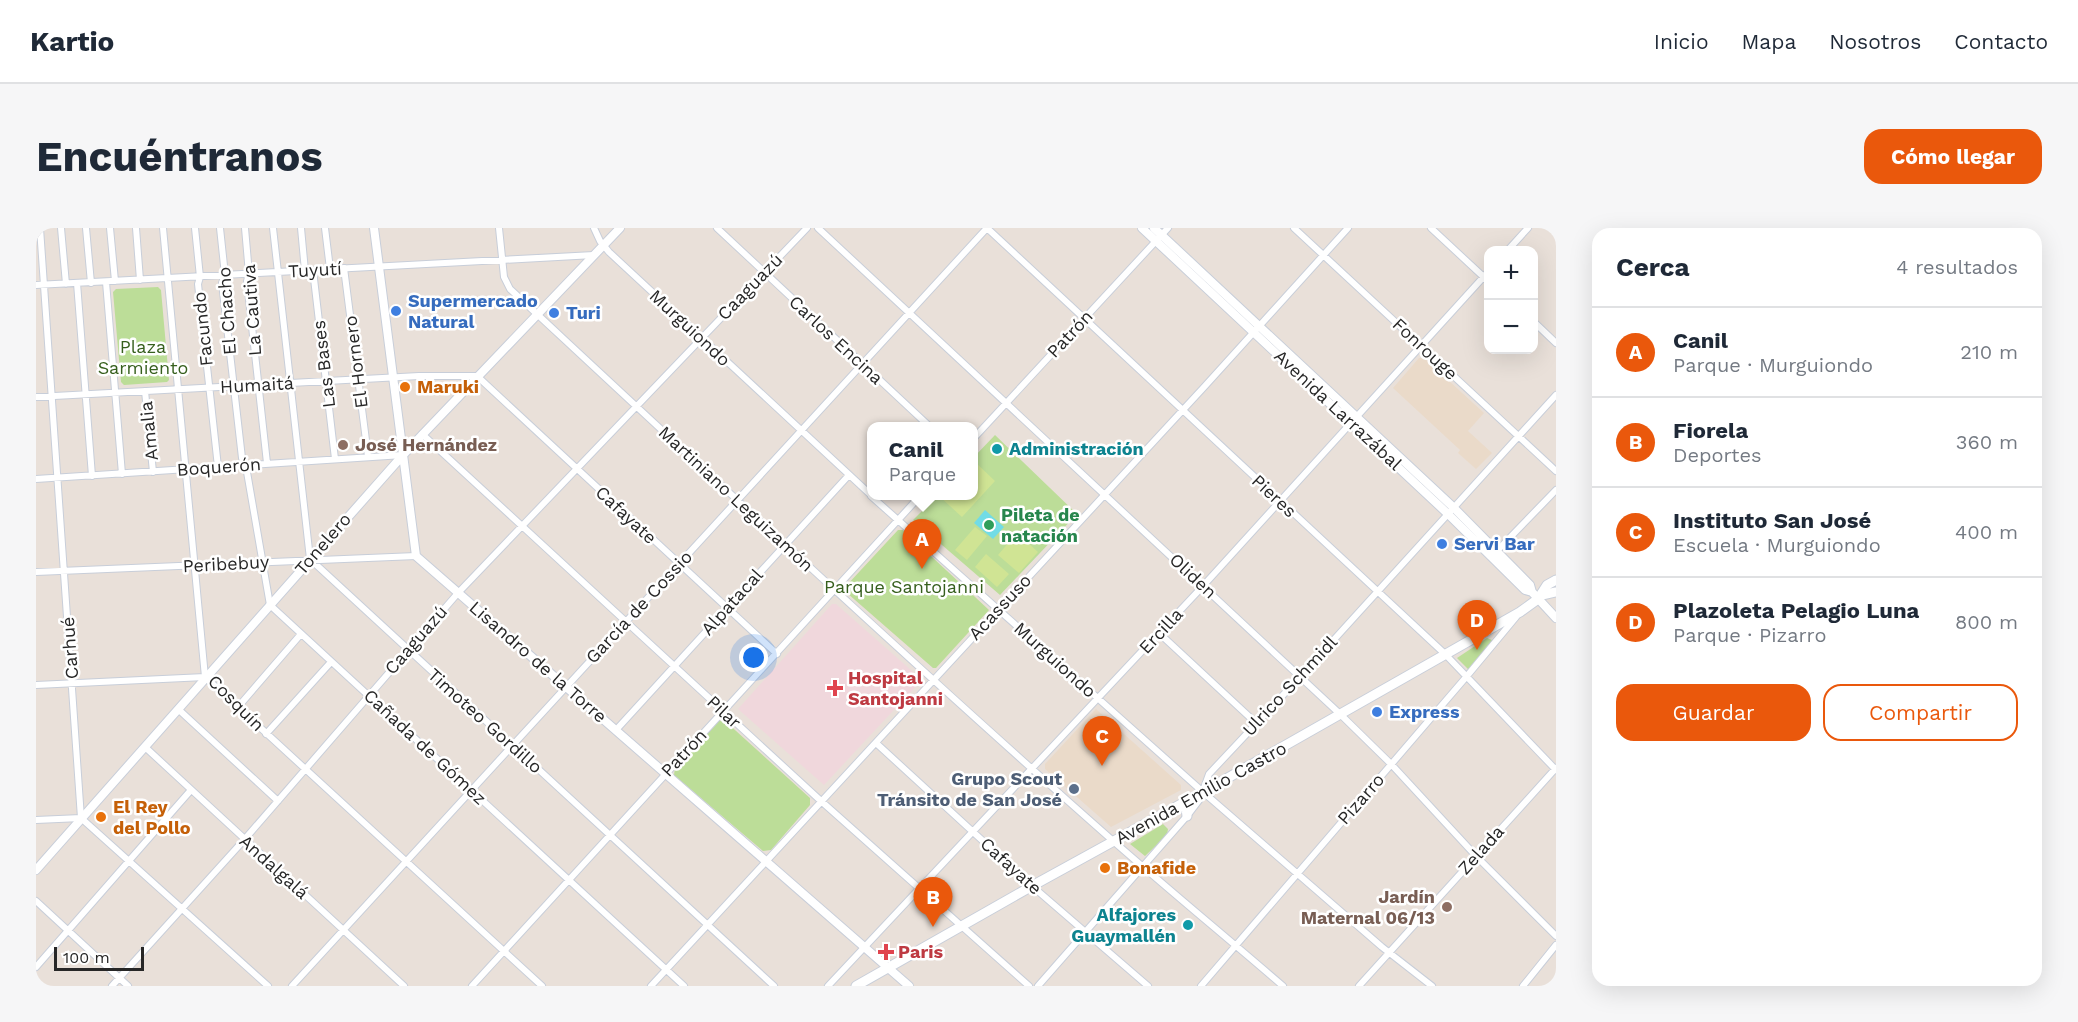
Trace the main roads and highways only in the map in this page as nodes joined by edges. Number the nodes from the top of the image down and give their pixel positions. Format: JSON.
{"nodes":[{"id":1,"x":1556,"y":580,"type":"edge"},
{"id":2,"x":1546,"y":594,"type":"edge"},
{"id":3,"x":1178,"y":806,"type":"junction"},
{"id":4,"x":1187,"y":816,"type":"road end"},
{"id":5,"x":856,"y":986,"type":"edge"}],
"edges":[{"from":1,"to":2,"type":"main road","name":"Avenida Emilio Castro"},
{"from":2,"to":3,"type":"main road","name":"Avenida Emilio Castro"},
{"from":3,"to":4,"type":"main road"},
{"from":3,"to":5,"type":"main road","name":"Avenida Emilio Castro"}]}
